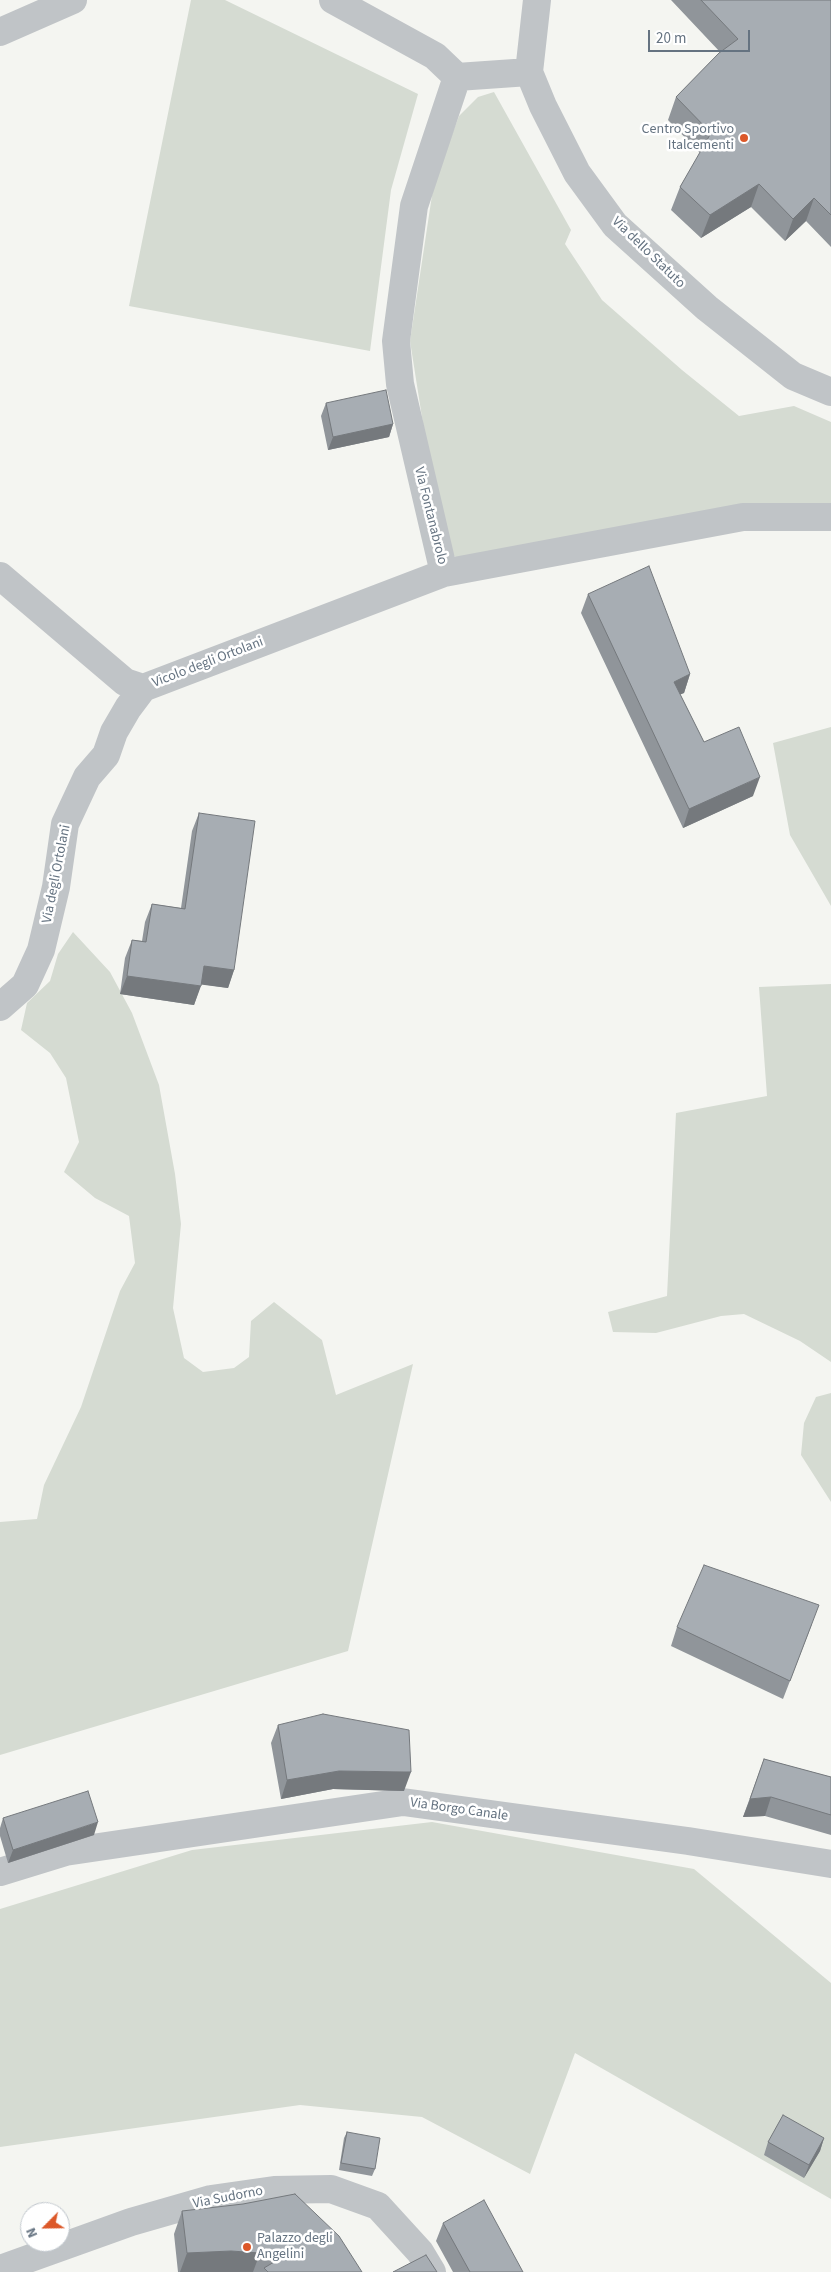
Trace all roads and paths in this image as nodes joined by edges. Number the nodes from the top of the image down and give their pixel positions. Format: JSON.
{"nodes":[{"id":1,"x":73,"y":0,"type":"edge"},
{"id":2,"x":333,"y":0,"type":"edge"},
{"id":3,"x":537,"y":0,"type":"edge"},
{"id":4,"x":0,"y":32,"type":"edge"},
{"id":5,"x":530,"y":72,"type":"junction"},
{"id":6,"x":457,"y":77,"type":"junction"},
{"id":7,"x":831,"y":392,"type":"edge"},
{"id":8,"x":831,"y":517,"type":"edge"},
{"id":9,"x":444,"y":573,"type":"junction"},
{"id":10,"x":0,"y":576,"type":"edge"},
{"id":11,"x":143,"y":688,"type":"junction"},
{"id":12,"x":0,"y":1007,"type":"edge"},
{"id":13,"x":795,"y":1857,"type":"junction"},
{"id":14,"x":831,"y":1864,"type":"edge"},
{"id":15,"x":831,"y":1870,"type":"edge"},
{"id":16,"x":0,"y":1872,"type":"edge"},
{"id":17,"x":0,"y":2268,"type":"edge"},
{"id":18,"x":432,"y":2272,"type":"edge"}],
"edges":[{"from":1,"to":4,"type":"street"},
{"from":2,"to":6,"type":"street"},
{"from":3,"to":5,"type":"street","name":"Via dello Statuto"},
{"from":5,"to":6,"type":"street"},
{"from":5,"to":7,"type":"street","name":"Via dello Statuto"},
{"from":6,"to":9,"type":"street","name":"Via Fontanabrolo"},
{"from":8,"to":9,"type":"street","name":"Via Fontanabrolo"},
{"from":9,"to":11,"type":"street","name":"Vicolo degli Ortolani"},
{"from":10,"to":11,"type":"street","name":"Vicolo degli Ortolani"},
{"from":11,"to":12,"type":"street","name":"Via degli Ortolani"},
{"from":13,"to":14,"type":"street","name":"Via Borgo Canale"},
{"from":13,"to":15,"type":"street"},
{"from":13,"to":16,"type":"street","name":"Via Borgo Canale"},
{"from":17,"to":18,"type":"street","name":"Via Sudorno"}]}
